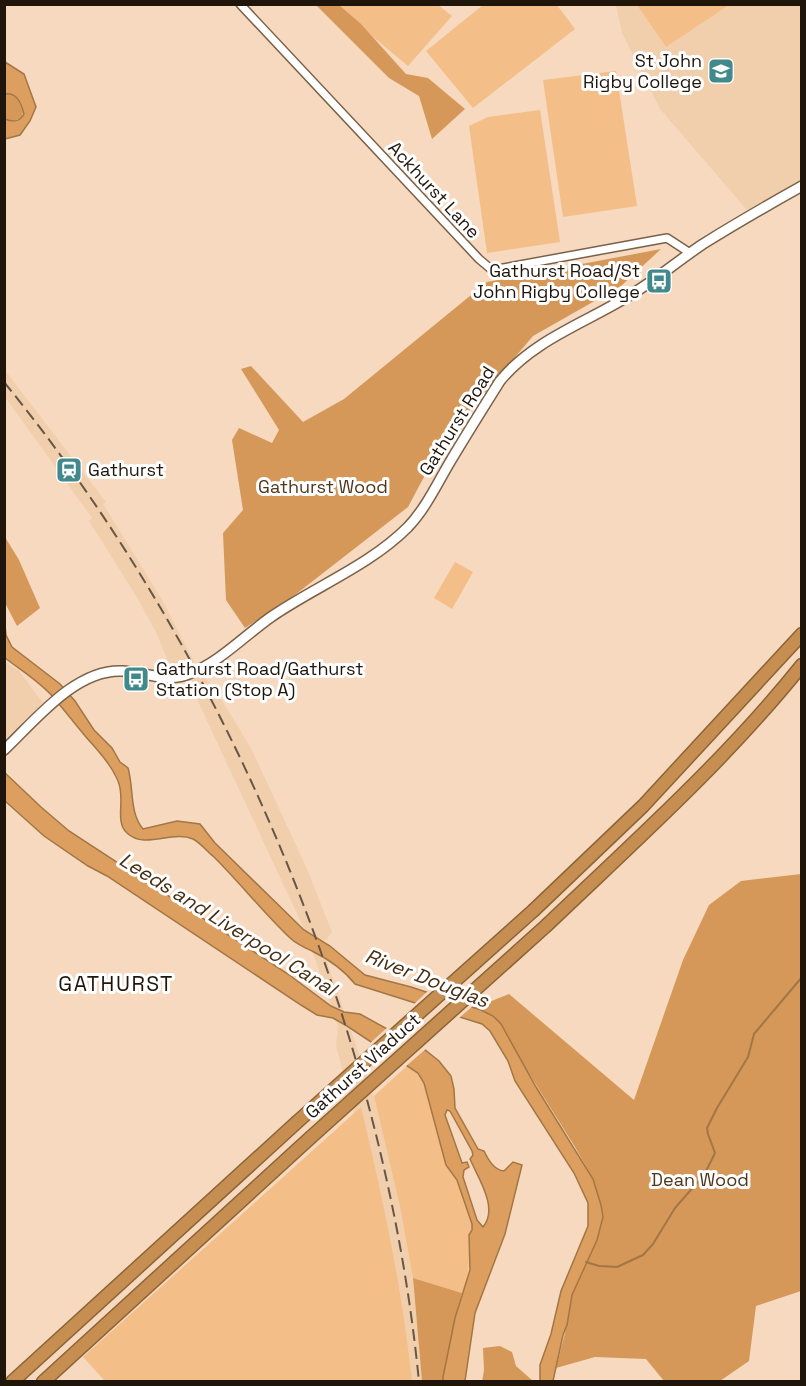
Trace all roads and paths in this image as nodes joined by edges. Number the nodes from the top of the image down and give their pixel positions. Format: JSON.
{"nodes":[{"id":1,"x":240,"y":4,"type":"edge"},
{"id":2,"x":801,"y":186,"type":"edge"},
{"id":3,"x":690,"y":253,"type":"junction"},
{"id":4,"x":801,"y":634,"type":"edge"},
{"id":5,"x":801,"y":665,"type":"edge"},
{"id":6,"x":4,"y":750,"type":"edge"},
{"id":7,"x":12,"y":1382,"type":"edge"},
{"id":8,"x":43,"y":1382,"type":"edge"}],
"edges":[{"from":1,"to":3,"type":"street","name":"Ackhurst Lane"},
{"from":2,"to":3,"type":"main road","name":"Gathurst Road"},
{"from":3,"to":6,"type":"main road","name":"Gathurst Road"},
{"from":4,"to":7,"type":"highway","name":"Gathurst Viaduct","bridge":true},
{"from":5,"to":8,"type":"highway","name":"Gathurst Viaduct","bridge":true}]}
